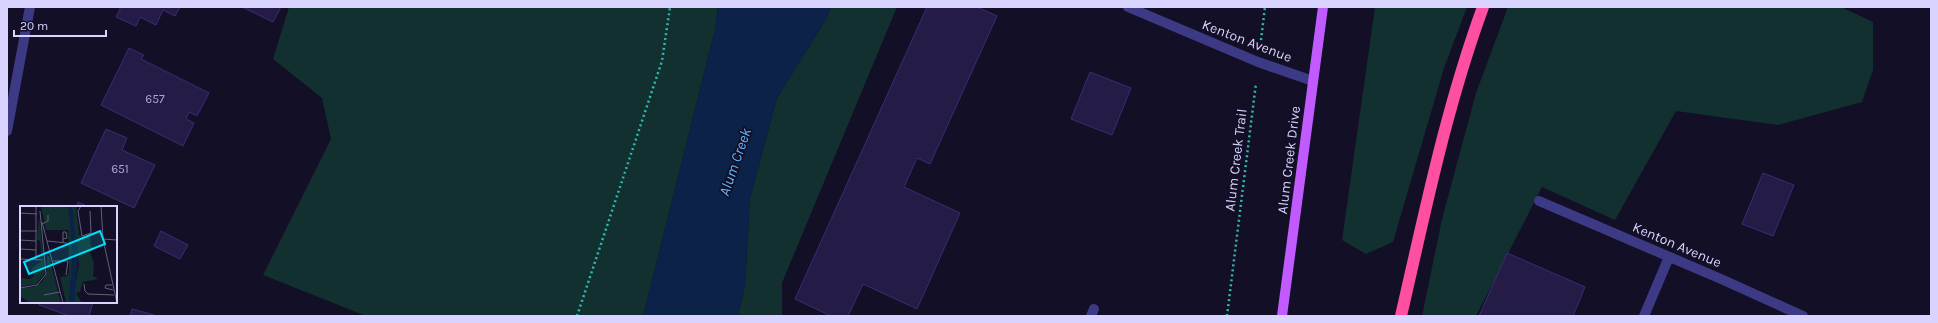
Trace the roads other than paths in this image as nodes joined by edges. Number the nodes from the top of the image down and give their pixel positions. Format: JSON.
{"nodes":[{"id":1,"x":30,"y":7,"type":"edge"},
{"id":2,"x":1128,"y":7,"type":"edge"},
{"id":3,"x":1323,"y":7,"type":"edge"},
{"id":4,"x":1483,"y":7,"type":"edge"},
{"id":5,"x":1313,"y":81,"type":"junction"},
{"id":6,"x":9,"y":114,"type":"edge"},
{"id":7,"x":7,"y":131,"type":"edge"},
{"id":8,"x":1539,"y":201,"type":"dead end"},
{"id":9,"x":1669,"y":257,"type":"junction"},
{"id":10,"x":1282,"y":316,"type":"edge"},
{"id":11,"x":1400,"y":316,"type":"edge"},
{"id":12,"x":1644,"y":316,"type":"edge"},
{"id":13,"x":1803,"y":316,"type":"edge"}],
"edges":[{"from":1,"to":6,"type":"street"},
{"from":2,"to":5,"type":"street","name":"Kenton Avenue"},
{"from":3,"to":5,"type":"main road","name":"Alum Creek Drive"},
{"from":4,"to":11,"type":"highway"},
{"from":5,"to":10,"type":"main road","name":"Alum Creek Drive"},
{"from":6,"to":7,"type":"street"},
{"from":8,"to":9,"type":"street","name":"Kenton Avenue"},
{"from":9,"to":12,"type":"street"},
{"from":9,"to":13,"type":"street","name":"Kenton Avenue"}]}
